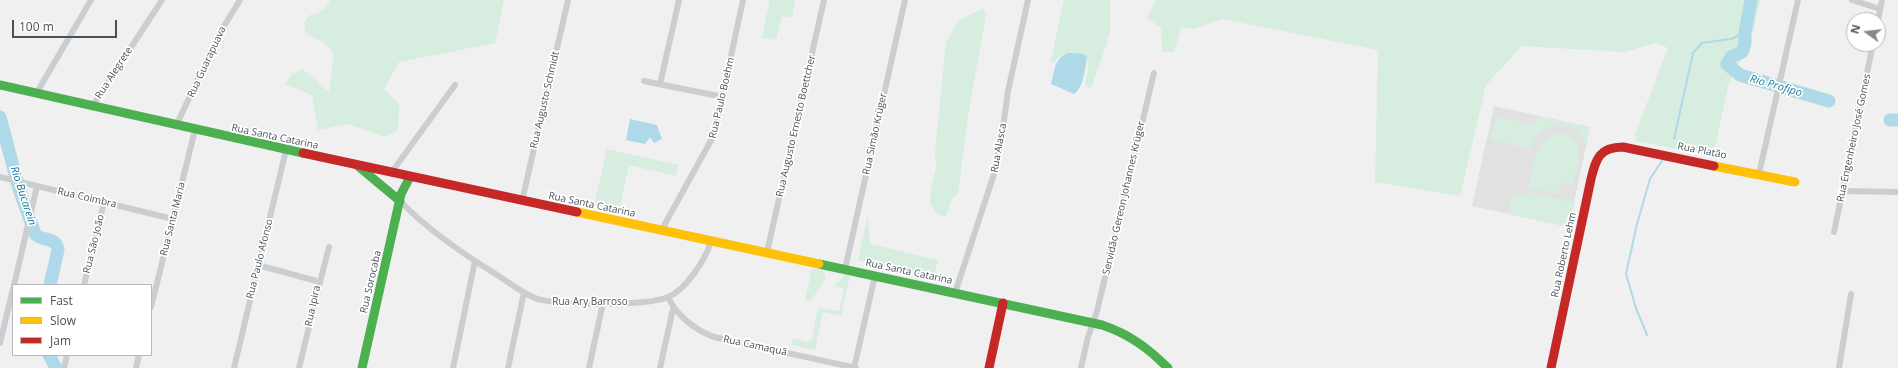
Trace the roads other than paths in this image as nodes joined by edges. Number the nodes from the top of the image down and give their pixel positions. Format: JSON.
{"nodes":[{"id":1,"x":91,"y":0,"type":"edge"},
{"id":2,"x":162,"y":0,"type":"edge"},
{"id":3,"x":240,"y":0,"type":"edge"},
{"id":4,"x":568,"y":0,"type":"edge"},
{"id":5,"x":679,"y":0,"type":"edge"},
{"id":6,"x":743,"y":0,"type":"edge"},
{"id":7,"x":824,"y":0,"type":"edge"},
{"id":8,"x":905,"y":0,"type":"edge"},
{"id":9,"x":1028,"y":0,"type":"edge"},
{"id":10,"x":1798,"y":0,"type":"edge"},
{"id":11,"x":1852,"y":0,"type":"edge"},
{"id":12,"x":1882,"y":0,"type":"edge"},
{"id":13,"x":1880,"y":9,"type":"junction"},
{"id":14,"x":1879,"y":12,"type":"edge"},
{"id":15,"x":1871,"y":52,"type":"edge"},
{"id":16,"x":1154,"y":72,"type":"dead end"},
{"id":17,"x":644,"y":81,"type":"dead end"},
{"id":18,"x":660,"y":84,"type":"junction"},
{"id":19,"x":0,"y":85,"type":"edge"},
{"id":20,"x":455,"y":85,"type":"dead end"},
{"id":21,"x":36,"y":94,"type":"junction"},
{"id":22,"x":723,"y":97,"type":"junction"},
{"id":23,"x":92,"y":107,"type":"junction"},
{"id":24,"x":176,"y":126,"type":"junction"},
{"id":25,"x":195,"y":130,"type":"junction"},
{"id":26,"x":1605,"y":149,"type":"joint"},
{"id":27,"x":286,"y":150,"type":"junction"},
{"id":28,"x":358,"y":166,"type":"junction"},
{"id":29,"x":391,"y":173,"type":"junction"},
{"id":30,"x":1759,"y":174,"type":"junction"},
{"id":31,"x":0,"y":177,"type":"edge"},
{"id":32,"x":410,"y":177,"type":"junction"},
{"id":33,"x":1795,"y":182,"type":"dead end"},
{"id":34,"x":37,"y":186,"type":"junction"},
{"id":35,"x":1843,"y":191,"type":"junction"},
{"id":36,"x":1898,"y":192,"type":"edge"},
{"id":37,"x":400,"y":201,"type":"junction"},
{"id":38,"x":522,"y":201,"type":"junction"},
{"id":39,"x":104,"y":202,"type":"junction"},
{"id":40,"x":173,"y":219,"type":"junction"},
{"id":41,"x":661,"y":231,"type":"junction"},
{"id":42,"x":1834,"y":232,"type":"dead end"},
{"id":43,"x":711,"y":241,"type":"junction"},
{"id":44,"x":329,"y":247,"type":"dead end"},
{"id":45,"x":767,"y":252,"type":"junction"},
{"id":46,"x":474,"y":261,"type":"junction"},
{"id":47,"x":258,"y":265,"type":"junction"},
{"id":48,"x":845,"y":269,"type":"junction"},
{"id":49,"x":875,"y":276,"type":"junction"},
{"id":50,"x":320,"y":282,"type":"junction"},
{"id":51,"x":14,"y":284,"type":"edge"},
{"id":52,"x":84,"y":284,"type":"edge"},
{"id":53,"x":524,"y":292,"type":"junction"},
{"id":54,"x":12,"y":293,"type":"edge"},
{"id":55,"x":955,"y":293,"type":"junction"},
{"id":56,"x":1851,"y":294,"type":"dead end"},
{"id":57,"x":668,"y":298,"type":"junction"},
{"id":58,"x":152,"y":303,"type":"edge"},
{"id":59,"x":603,"y":303,"type":"junction"},
{"id":60,"x":1003,"y":303,"type":"junction"},
{"id":61,"x":672,"y":309,"type":"junction"},
{"id":62,"x":1093,"y":323,"type":"junction"},
{"id":63,"x":0,"y":344,"type":"edge"},
{"id":64,"x":67,"y":356,"type":"edge"},
{"id":65,"x":139,"y":356,"type":"edge"},
{"id":66,"x":64,"y":368,"type":"edge"},
{"id":67,"x":136,"y":368,"type":"edge"},
{"id":68,"x":234,"y":368,"type":"edge"},
{"id":69,"x":299,"y":368,"type":"edge"},
{"id":70,"x":362,"y":368,"type":"edge"},
{"id":71,"x":453,"y":368,"type":"edge"},
{"id":72,"x":508,"y":368,"type":"edge"},
{"id":73,"x":590,"y":368,"type":"edge"},
{"id":74,"x":660,"y":368,"type":"edge"},
{"id":75,"x":855,"y":368,"type":"edge"},
{"id":76,"x":989,"y":368,"type":"edge"},
{"id":77,"x":1081,"y":368,"type":"edge"},
{"id":78,"x":1168,"y":368,"type":"edge"},
{"id":79,"x":1551,"y":368,"type":"edge"},
{"id":80,"x":1839,"y":368,"type":"edge"}],
"edges":[{"from":1,"to":21,"type":"street"},
{"from":2,"to":23,"type":"street","name":"Rua Alegrete"},
{"from":3,"to":24,"type":"street","name":"Rua Guarapuava"},
{"from":4,"to":38,"type":"street","name":"Rua Augusto Schmidt"},
{"from":5,"to":18,"type":"street"},
{"from":6,"to":22,"type":"street","name":"Rua Paulo Boehm"},
{"from":7,"to":45,"type":"street","name":"Rua Augusto Ernesto Boettcher"},
{"from":8,"to":48,"type":"street","name":"Rua Simão Krüger"},
{"from":9,"to":55,"type":"street","name":"Rua Alasca"},
{"from":10,"to":30,"type":"street"},
{"from":11,"to":13,"type":"street"},
{"from":12,"to":13,"type":"street"},
{"from":13,"to":14,"type":"street"},
{"from":15,"to":35,"type":"street","name":"Rua Engenheiro José Gomes"},
{"from":16,"to":62,"type":"street","name":"Servidão Gereon Johannes Krüger"},
{"from":17,"to":18,"type":"street"},
{"from":18,"to":22,"type":"street"},
{"from":19,"to":21,"type":"main road","name":"Rua Santa Catarina"},
{"from":20,"to":29,"type":"street"},
{"from":21,"to":23,"type":"main road","name":"Rua Santa Catarina"},
{"from":22,"to":41,"type":"street","name":"Rua Paulo Boehm"},
{"from":23,"to":24,"type":"main road","name":"Rua Santa Catarina"},
{"from":24,"to":25,"type":"main road","name":"Rua Santa Catarina"},
{"from":25,"to":27,"type":"main road","name":"Rua Santa Catarina"},
{"from":25,"to":40,"type":"street","name":"Rua Santa Maria"},
{"from":26,"to":30,"type":"main road","name":"Rua Platão"},
{"from":26,"to":79,"type":"main road","name":"Rua Roberto Lehm"},
{"from":27,"to":28,"type":"main road","name":"Rua Santa Catarina"},
{"from":27,"to":47,"type":"street","name":"Rua Paulo Afonso"},
{"from":28,"to":29,"type":"main road","name":"Rua Santa Catarina"},
{"from":28,"to":37,"type":"main road"},
{"from":29,"to":32,"type":"main road","name":"Rua Santa Catarina"},
{"from":30,"to":33,"type":"main road","name":"Rua Platão"},
{"from":31,"to":34,"type":"street","name":"Rua Coimbra"},
{"from":32,"to":37,"type":"main road","name":"Rua Sorocaba"},
{"from":32,"to":38,"type":"main road","name":"Rua Santa Catarina"},
{"from":34,"to":39,"type":"street","name":"Rua Coimbra"},
{"from":34,"to":51,"type":"street"},
{"from":35,"to":36,"type":"street"},
{"from":35,"to":42,"type":"street","name":"Rua Engenheiro José Gomes"},
{"from":37,"to":46,"type":"street","name":"Rua Ary Barroso"},
{"from":37,"to":70,"type":"main road","name":"Rua Sorocaba"},
{"from":38,"to":41,"type":"main road","name":"Rua Santa Catarina"},
{"from":39,"to":40,"type":"street","name":"Rua Coimbra"},
{"from":39,"to":52,"type":"street","name":"Rua São João"},
{"from":40,"to":58,"type":"street","name":"Rua Santa Maria"},
{"from":41,"to":43,"type":"main road","name":"Rua Santa Catarina"},
{"from":43,"to":45,"type":"main road","name":"Rua Santa Catarina"},
{"from":43,"to":57,"type":"street"},
{"from":44,"to":50,"type":"street"},
{"from":45,"to":48,"type":"main road","name":"Rua Santa Catarina"},
{"from":46,"to":53,"type":"street","name":"Rua Ary Barroso"},
{"from":46,"to":71,"type":"street"},
{"from":47,"to":50,"type":"street","name":"Rua Ipira"},
{"from":47,"to":68,"type":"street","name":"Rua Paulo Afonso"},
{"from":48,"to":49,"type":"main road","name":"Rua Santa Catarina"},
{"from":49,"to":55,"type":"main road","name":"Rua Santa Catarina"},
{"from":49,"to":75,"type":"street"},
{"from":50,"to":69,"type":"street","name":"Rua Ipira"},
{"from":53,"to":59,"type":"street","name":"Rua Ary Barroso"},
{"from":53,"to":72,"type":"street"},
{"from":54,"to":63,"type":"street"},
{"from":55,"to":60,"type":"main road","name":"Rua Santa Catarina"},
{"from":56,"to":80,"type":"street"},
{"from":57,"to":59,"type":"street","name":"Rua Ary Barroso"},
{"from":57,"to":61,"type":"street"},
{"from":59,"to":73,"type":"street"},
{"from":60,"to":62,"type":"main road","name":"Rua Santa Catarina"},
{"from":60,"to":76,"type":"main road"},
{"from":61,"to":74,"type":"street"},
{"from":61,"to":75,"type":"street","name":"Rua Camaquã"},
{"from":62,"to":77,"type":"street","name":"Servidão Gereon Johannes Krüger"},
{"from":62,"to":78,"type":"main road","name":"Rua Santa Catarina"},
{"from":64,"to":66,"type":"street"},
{"from":65,"to":67,"type":"street"}]}
